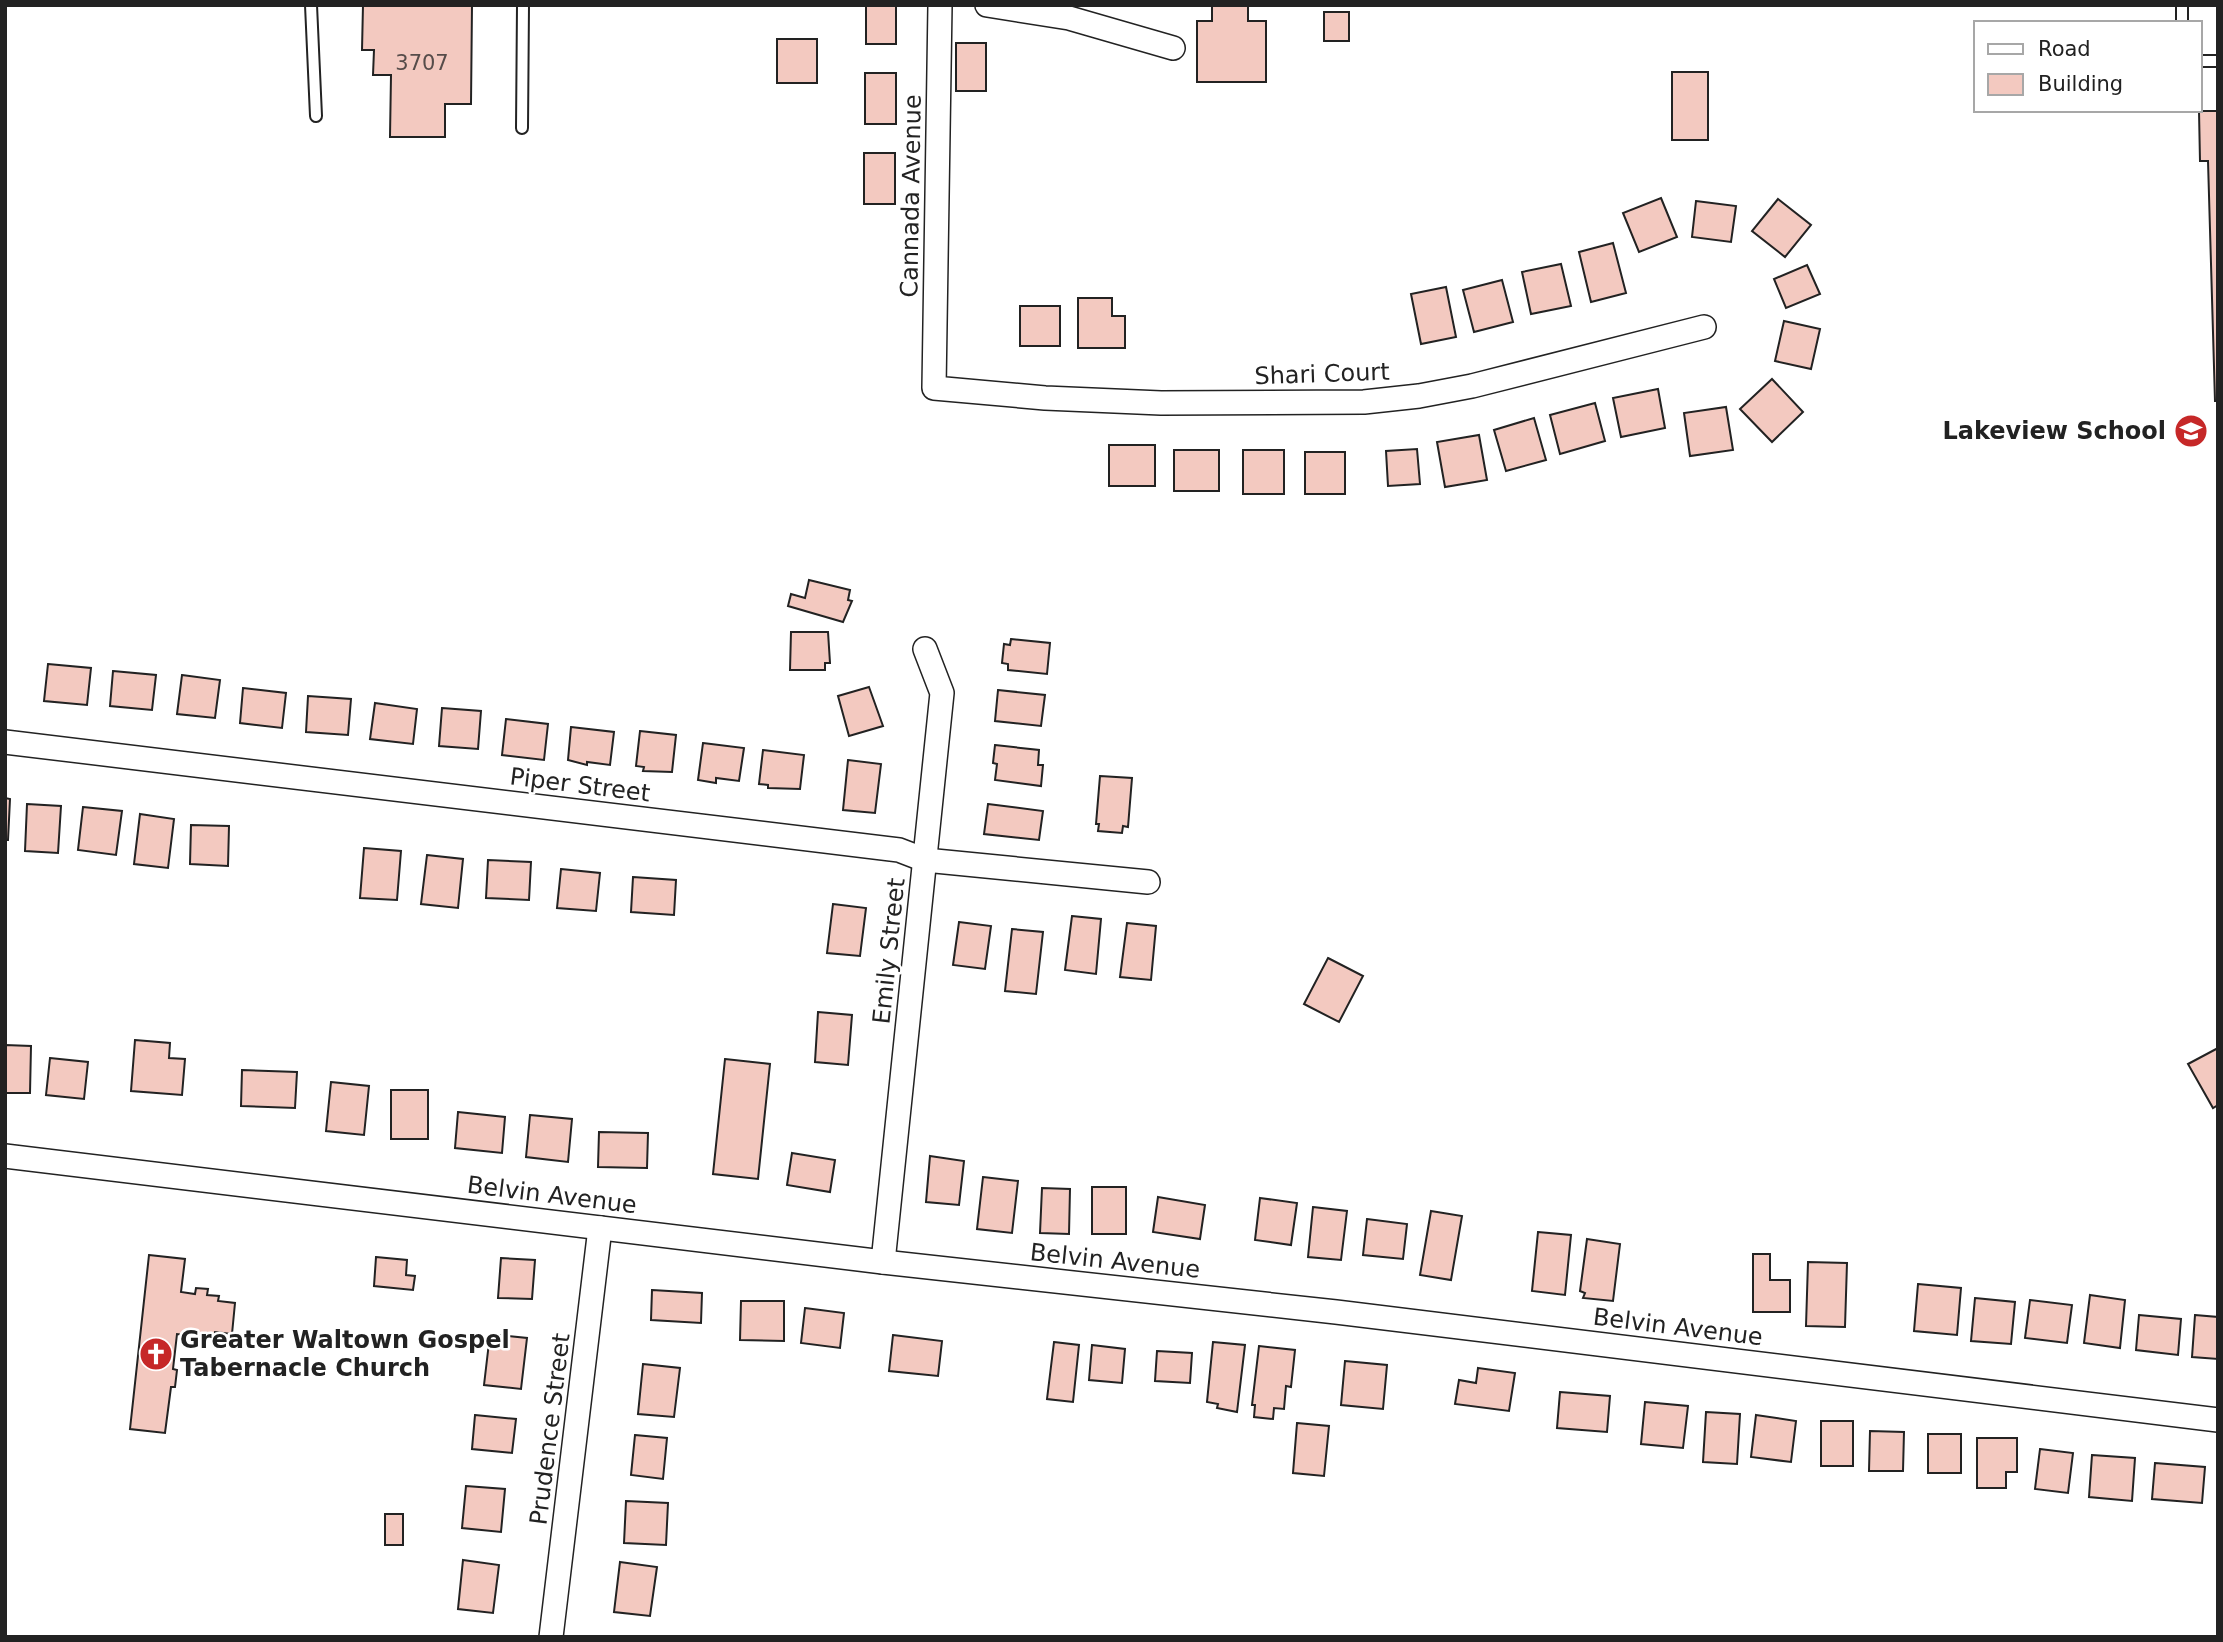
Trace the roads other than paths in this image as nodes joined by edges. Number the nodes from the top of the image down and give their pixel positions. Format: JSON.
{"nodes":[{"id":1,"x":311,"y":5,"type":"edge"},
{"id":2,"x":523,"y":5,"type":"edge"},
{"id":3,"x":940,"y":5,"type":"edge"},
{"id":4,"x":987,"y":5,"type":"edge"},
{"id":5,"x":1173,"y":48,"type":"dead end"},
{"id":6,"x":316,"y":116,"type":"dead end"},
{"id":7,"x":522,"y":128,"type":"dead end"},
{"id":8,"x":1704,"y":327,"type":"dead end"},
{"id":9,"x":934,"y":388,"type":"joint"},
{"id":10,"x":925,"y":649,"type":"dead end"},
{"id":11,"x":5,"y":742,"type":"edge"},
{"id":12,"x":925,"y":860,"type":"junction"},
{"id":13,"x":1148,"y":882,"type":"dead end"},
{"id":14,"x":5,"y":1156,"type":"edge"},
{"id":15,"x":600,"y":1228,"type":"junction"},
{"id":16,"x":883,"y":1262,"type":"junction"},
{"id":17,"x":2218,"y":1420,"type":"edge"},
{"id":18,"x":551,"y":1637,"type":"edge"}],
"edges":[{"from":1,"to":6,"type":"lane"},
{"from":2,"to":7,"type":"lane"},
{"from":3,"to":9,"type":"street","name":"Cannada Avenue"},
{"from":4,"to":5,"type":"street"},
{"from":8,"to":9,"type":"street","name":"Shari Court"},
{"from":10,"to":12,"type":"street","name":"Emily Street"},
{"from":11,"to":12,"type":"street","name":"Piper Street"},
{"from":12,"to":13,"type":"street","name":"Piper Street"},
{"from":12,"to":16,"type":"street","name":"Emily Street"},
{"from":14,"to":15,"type":"street","name":"Belvin Avenue"},
{"from":15,"to":16,"type":"street","name":"Belvin Avenue"},
{"from":15,"to":18,"type":"street","name":"Prudence Street"},
{"from":16,"to":17,"type":"street","name":"Belvin Avenue"}]}
